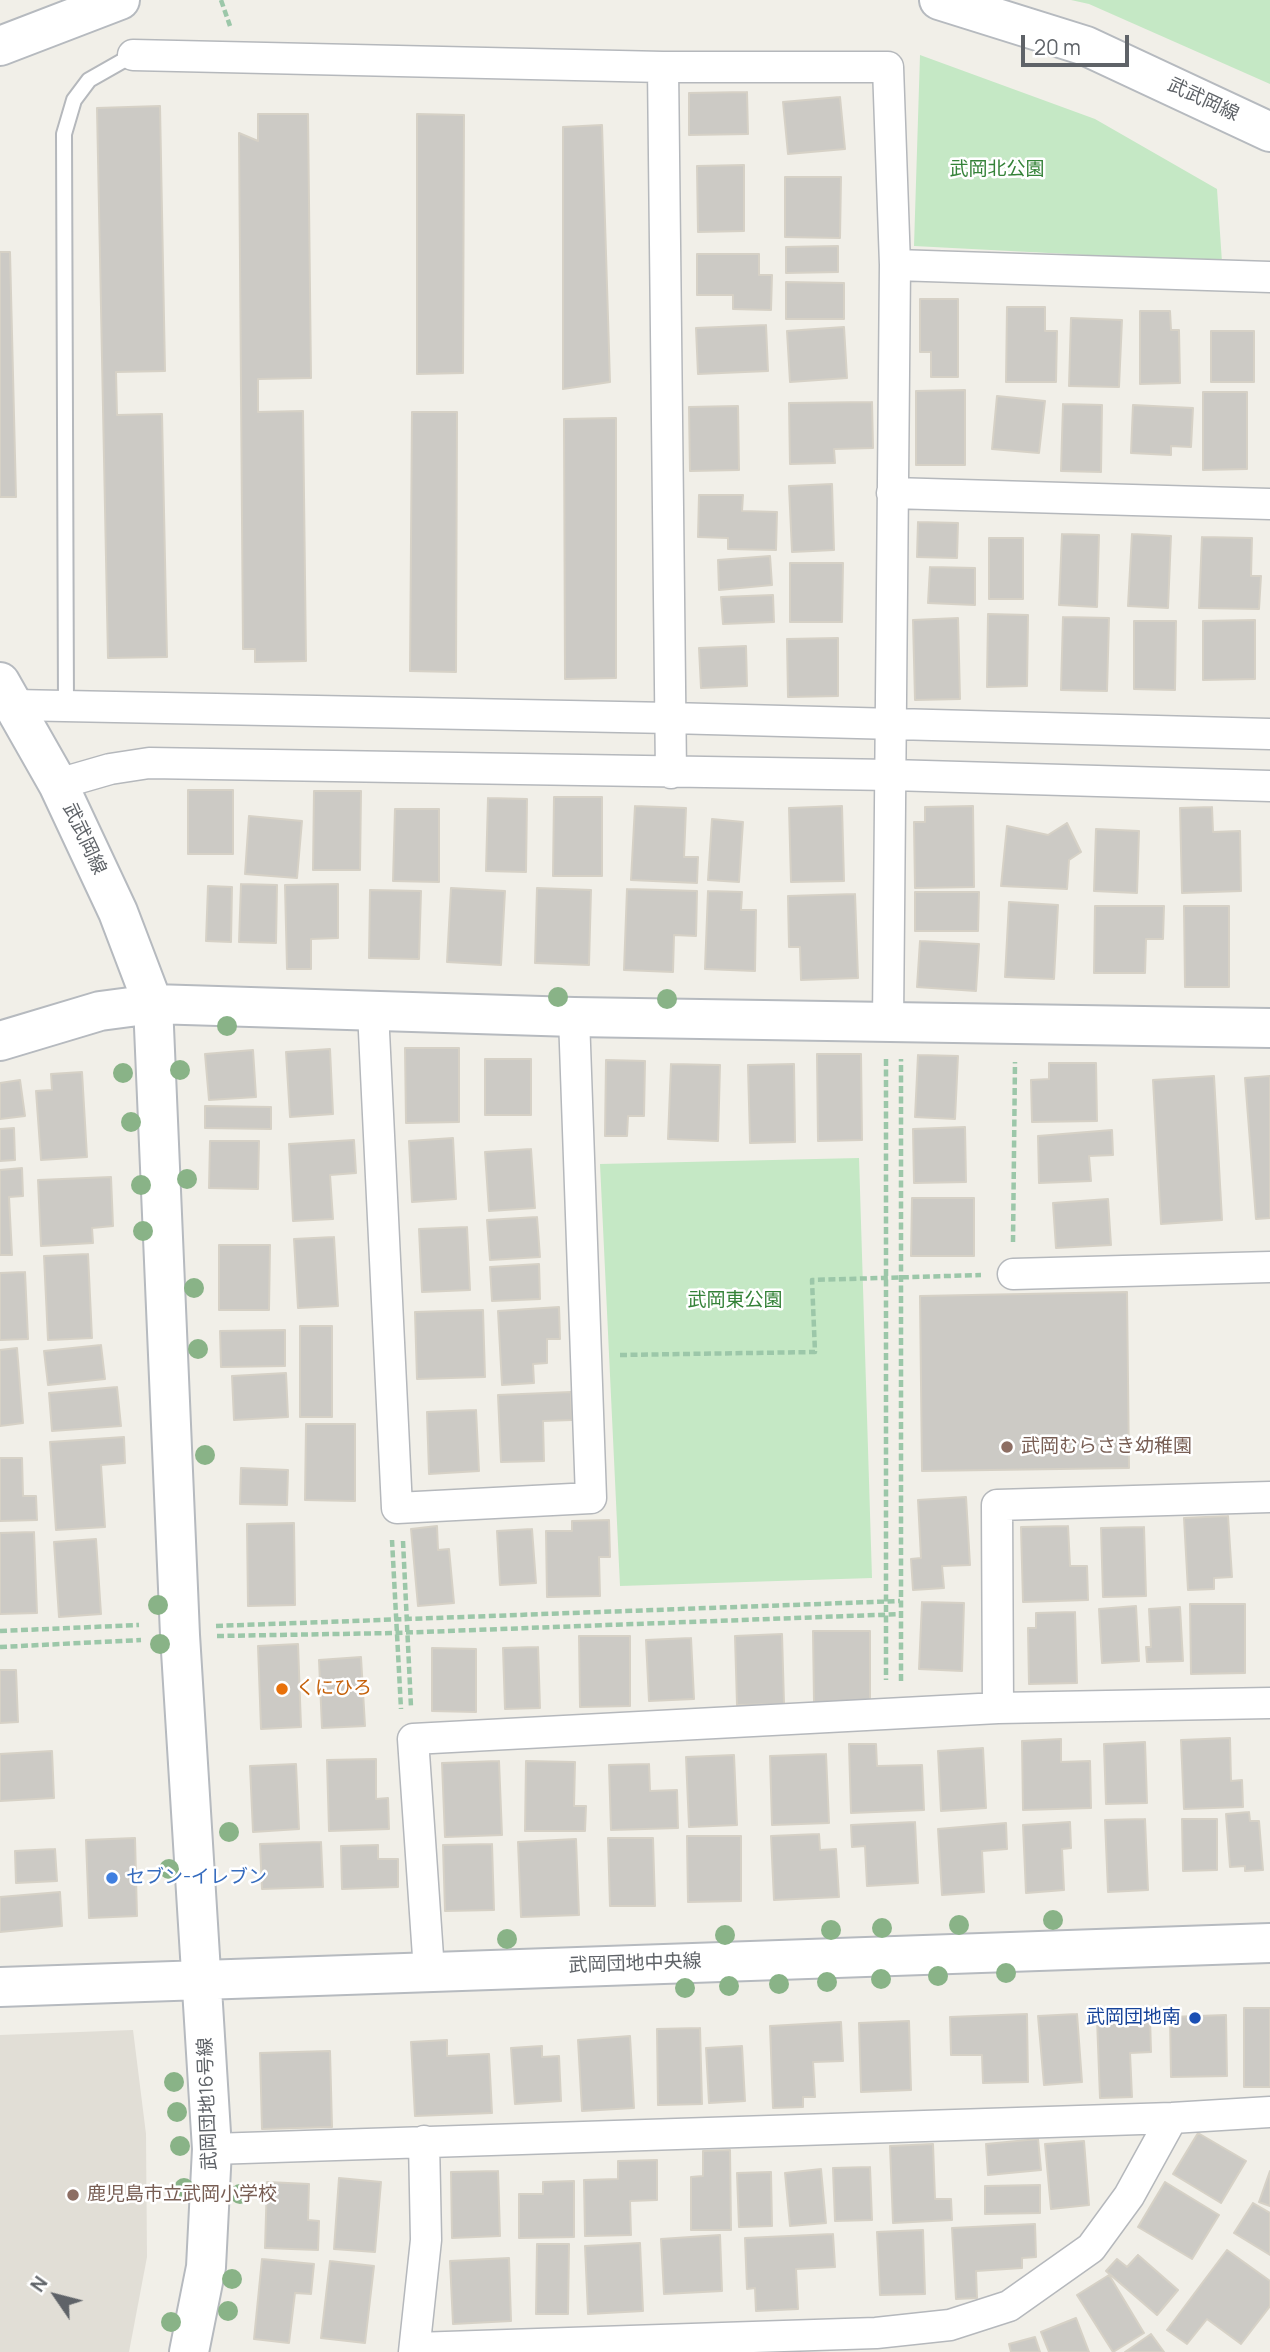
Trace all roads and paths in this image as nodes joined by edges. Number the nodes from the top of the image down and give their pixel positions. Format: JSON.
{"nodes":[{"id":1,"x":120,"y":0,"type":"edge"},
{"id":2,"x":939,"y":0,"type":"edge"},
{"id":3,"x":0,"y":46,"type":"edge"},
{"id":4,"x":133,"y":55,"type":"joint"},
{"id":5,"x":663,"y":67,"type":"junction"},
{"id":6,"x":1270,"y":132,"type":"edge"},
{"id":7,"x":895,"y":265,"type":"junction"},
{"id":8,"x":1270,"y":277,"type":"edge"},
{"id":9,"x":892,"y":493,"type":"junction"},
{"id":10,"x":1270,"y":505,"type":"edge"},
{"id":11,"x":7,"y":693,"type":"edge"},
{"id":12,"x":66,"y":708,"type":"junction"},
{"id":13,"x":670,"y":718,"type":"junction"},
{"id":14,"x":891,"y":726,"type":"junction"},
{"id":15,"x":1270,"y":734,"type":"edge"},
{"id":16,"x":671,"y":772,"type":"junction"},
{"id":17,"x":891,"y":775,"type":"junction"},
{"id":18,"x":58,"y":784,"type":"junction"},
{"id":19,"x":1270,"y":786,"type":"edge"},
{"id":20,"x":153,"y":1004,"type":"junction"},
{"id":21,"x":373,"y":1011,"type":"junction"},
{"id":22,"x":574,"y":1017,"type":"junction"},
{"id":23,"x":1270,"y":1028,"type":"edge"},
{"id":24,"x":892,"y":1037,"type":"junction"},
{"id":25,"x":0,"y":1041,"type":"edge"},
{"id":26,"x":1015,"y":1060,"type":"dead end"},
{"id":27,"x":1270,"y":1267,"type":"edge"},
{"id":28,"x":1013,"y":1274,"type":"junction"},
{"id":29,"x":887,"y":1278,"type":"junction"},
{"id":30,"x":902,"y":1278,"type":"junction"},
{"id":31,"x":586,"y":1356,"type":"junction"},
{"id":32,"x":1270,"y":1497,"type":"edge"},
{"id":33,"x":396,"y":1519,"type":"junction"},
{"id":34,"x":900,"y":1601,"type":"junction"},
{"id":35,"x":887,"y":1603,"type":"junction"},
{"id":36,"x":902,"y":1614,"type":"junction"},
{"id":37,"x":887,"y":1615,"type":"junction"},
{"id":38,"x":407,"y":1617,"type":"junction"},
{"id":39,"x":394,"y":1618,"type":"junction"},
{"id":40,"x":139,"y":1625,"type":"dead end"},
{"id":41,"x":215,"y":1626,"type":"dead end"},
{"id":42,"x":0,"y":1631,"type":"edge"},
{"id":43,"x":408,"y":1632,"type":"junction"},
{"id":44,"x":395,"y":1633,"type":"junction"},
{"id":45,"x":216,"y":1636,"type":"dead end"},
{"id":46,"x":141,"y":1640,"type":"dead end"},
{"id":47,"x":0,"y":1647,"type":"edge"},
{"id":48,"x":1270,"y":1703,"type":"edge"},
{"id":49,"x":998,"y":1708,"type":"junction"},
{"id":50,"x":894,"y":1709,"type":"junction"},
{"id":51,"x":413,"y":1739,"type":"junction"},
{"id":52,"x":1270,"y":1944,"type":"edge"},
{"id":53,"x":429,"y":1971,"type":"junction"},
{"id":54,"x":202,"y":1980,"type":"junction"},
{"id":55,"x":0,"y":1987,"type":"edge"},
{"id":56,"x":1270,"y":2112,"type":"edge"},
{"id":57,"x":1171,"y":2118,"type":"junction"},
{"id":58,"x":424,"y":2141,"type":"junction"},
{"id":59,"x":212,"y":2149,"type":"junction"},
{"id":60,"x":876,"y":2343,"type":"edge"},
{"id":61,"x":414,"y":2350,"type":"edge"},
{"id":62,"x":189,"y":2352,"type":"edge"}],
"edges":[{"from":1,"to":3,"type":"street"},
{"from":2,"to":6,"type":"street","name":"武武岡線"},
{"from":4,"to":5,"type":"street"},
{"from":4,"to":12,"type":"lane"},
{"from":5,"to":7,"type":"street"},
{"from":5,"to":13,"type":"street"},
{"from":7,"to":8,"type":"street"},
{"from":7,"to":9,"type":"street"},
{"from":9,"to":10,"type":"street"},
{"from":9,"to":14,"type":"street"},
{"from":11,"to":12,"type":"street"},
{"from":11,"to":18,"type":"street","name":"武武岡線"},
{"from":12,"to":13,"type":"street"},
{"from":13,"to":14,"type":"street"},
{"from":13,"to":16,"type":"street"},
{"from":14,"to":15,"type":"street"},
{"from":14,"to":17,"type":"street"},
{"from":16,"to":17,"type":"street"},
{"from":16,"to":18,"type":"street"},
{"from":17,"to":19,"type":"street"},
{"from":17,"to":24,"type":"street"},
{"from":18,"to":20,"type":"street","name":"武武岡線"},
{"from":20,"to":21,"type":"street"},
{"from":20,"to":25,"type":"street"},
{"from":20,"to":54,"type":"street","name":"武武岡線"},
{"from":21,"to":22,"type":"street"},
{"from":21,"to":33,"type":"street"},
{"from":22,"to":24,"type":"street"},
{"from":22,"to":31,"type":"street"},
{"from":23,"to":24,"type":"street"},
{"from":24,"to":29,"type":"path"},
{"from":24,"to":30,"type":"path"},
{"from":26,"to":28,"type":"path"},
{"from":27,"to":28,"type":"street"},
{"from":28,"to":30,"type":"path"},
{"from":29,"to":30,"type":"path"},
{"from":29,"to":31,"type":"path"},
{"from":29,"to":35,"type":"path"},
{"from":30,"to":34,"type":"path"},
{"from":31,"to":33,"type":"street"},
{"from":32,"to":49,"type":"street"},
{"from":33,"to":38,"type":"path"},
{"from":33,"to":39,"type":"path"},
{"from":34,"to":35,"type":"path"},
{"from":34,"to":36,"type":"path"},
{"from":35,"to":37,"type":"path"},
{"from":35,"to":38,"type":"path"},
{"from":36,"to":37,"type":"path"},
{"from":36,"to":50,"type":"path"},
{"from":37,"to":43,"type":"path"},
{"from":37,"to":50,"type":"path"},
{"from":38,"to":39,"type":"path"},
{"from":38,"to":43,"type":"path"},
{"from":39,"to":41,"type":"path"},
{"from":39,"to":44,"type":"path"},
{"from":40,"to":42,"type":"path"},
{"from":43,"to":44,"type":"path"},
{"from":43,"to":51,"type":"path"},
{"from":44,"to":45,"type":"path"},
{"from":44,"to":51,"type":"path"},
{"from":46,"to":47,"type":"path"},
{"from":48,"to":49,"type":"street"},
{"from":49,"to":50,"type":"street"},
{"from":50,"to":51,"type":"street"},
{"from":51,"to":53,"type":"street"},
{"from":52,"to":53,"type":"street","name":"武岡団地中央線"},
{"from":53,"to":54,"type":"street","name":"武岡団地中央線"},
{"from":54,"to":55,"type":"street","name":"武岡団地中央線"},
{"from":54,"to":59,"type":"street","name":"武岡団地16号線"},
{"from":56,"to":57,"type":"street"},
{"from":57,"to":58,"type":"street"},
{"from":57,"to":60,"type":"street"},
{"from":58,"to":59,"type":"street"},
{"from":58,"to":61,"type":"street"},
{"from":59,"to":62,"type":"street","name":"武岡団地16号線"},
{"from":60,"to":61,"type":"street"}]}
